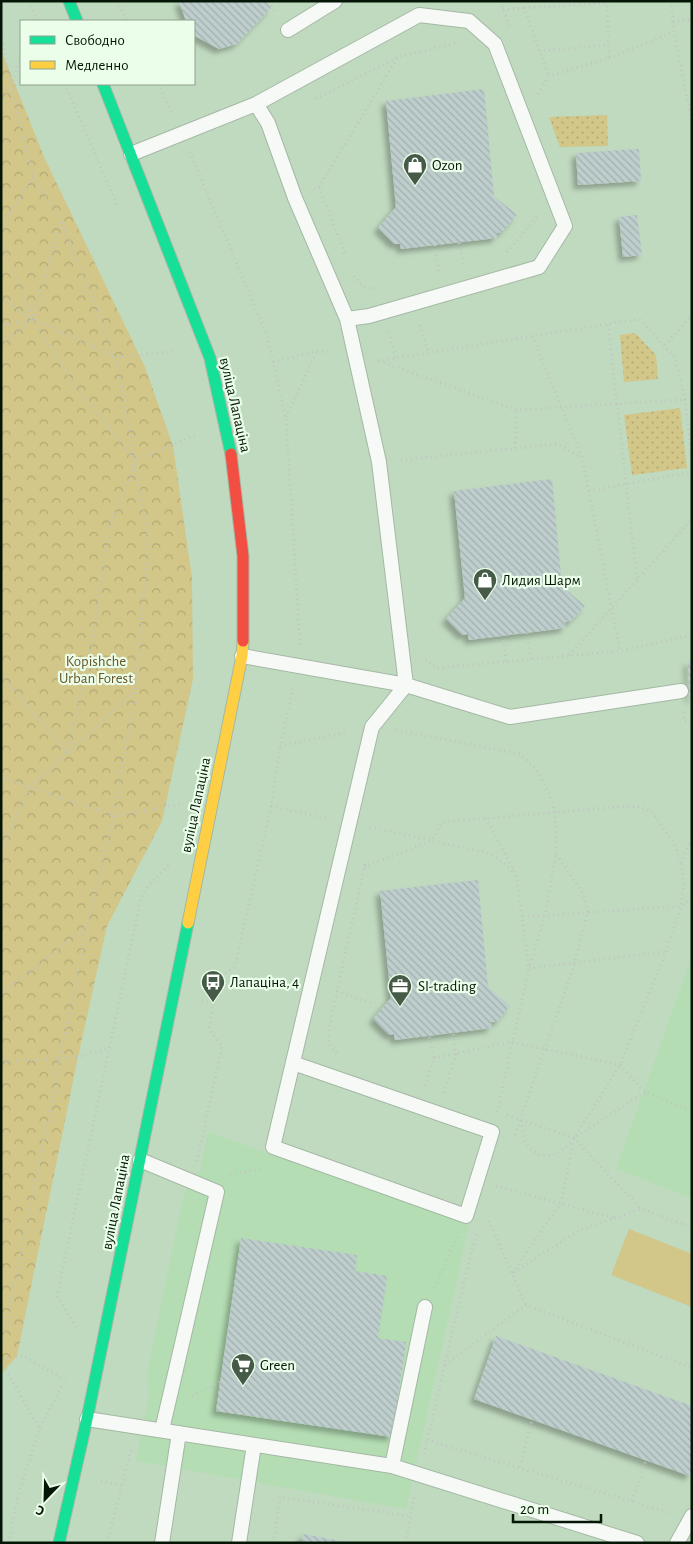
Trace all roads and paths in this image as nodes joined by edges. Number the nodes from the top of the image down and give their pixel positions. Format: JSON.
{"nodes":[{"id":1,"x":30,"y":1,"type":"edge"},
{"id":2,"x":69,"y":1,"type":"edge"},
{"id":3,"x":117,"y":1,"type":"edge"},
{"id":4,"x":269,"y":1,"type":"edge"},
{"id":5,"x":335,"y":1,"type":"edge"},
{"id":6,"x":671,"y":1,"type":"edge"},
{"id":7,"x":607,"y":2,"type":"edge"},
{"id":8,"x":272,"y":8,"type":"dead end"},
{"id":9,"x":524,"y":8,"type":"junction"},
{"id":10,"x":503,"y":10,"type":"dead end"},
{"id":11,"x":37,"y":20,"type":"edge"},
{"id":12,"x":77,"y":20,"type":"edge"},
{"id":13,"x":126,"y":20,"type":"edge"},
{"id":14,"x":692,"y":20,"type":"edge"},
{"id":15,"x":673,"y":22,"type":"junction"},
{"id":16,"x":288,"y":30,"type":"dead end"},
{"id":17,"x":674,"y":32,"type":"junction"},
{"id":18,"x":1,"y":34,"type":"edge"},
{"id":19,"x":465,"y":41,"type":"dead end"},
{"id":20,"x":608,"y":45,"type":"junction"},
{"id":21,"x":539,"y":51,"type":"junction"},
{"id":22,"x":398,"y":57,"type":"junction"},
{"id":23,"x":609,"y":58,"type":"junction"},
{"id":24,"x":20,"y":61,"type":"edge"},
{"id":25,"x":549,"y":76,"type":"junction"},
{"id":26,"x":65,"y":85,"type":"edge"},
{"id":27,"x":102,"y":85,"type":"edge"},
{"id":28,"x":10,"y":86,"type":"junction"},
{"id":29,"x":312,"y":101,"type":"dead end"},
{"id":30,"x":256,"y":104,"type":"junction"},
{"id":31,"x":1,"y":109,"type":"edge"},
{"id":32,"x":523,"y":116,"type":"junction"},
{"id":33,"x":692,"y":123,"type":"edge"},
{"id":34,"x":131,"y":154,"type":"junction"},
{"id":35,"x":33,"y":177,"type":"junction"},
{"id":36,"x":118,"y":207,"type":"dead end"},
{"id":37,"x":538,"y":216,"type":"dead end"},
{"id":38,"x":61,"y":220,"type":"junction"},
{"id":39,"x":1,"y":229,"type":"edge"},
{"id":40,"x":1,"y":241,"type":"edge"},
{"id":41,"x":459,"y":242,"type":"dead end"},
{"id":42,"x":434,"y":246,"type":"dead end"},
{"id":43,"x":502,"y":259,"type":"dead end"},
{"id":44,"x":348,"y":260,"type":"dead end"},
{"id":45,"x":352,"y":269,"type":"dead end"},
{"id":46,"x":465,"y":271,"type":"dead end"},
{"id":47,"x":448,"y":275,"type":"dead end"},
{"id":48,"x":387,"y":288,"type":"dead end"},
{"id":49,"x":1,"y":299,"type":"edge"},
{"id":50,"x":692,"y":315,"type":"edge"},
{"id":51,"x":347,"y":319,"type":"junction"},
{"id":52,"x":33,"y":320,"type":"junction"},
{"id":53,"x":608,"y":324,"type":"junction"},
{"id":54,"x":1,"y":325,"type":"edge"},
{"id":55,"x":413,"y":326,"type":"dead end"},
{"id":56,"x":397,"y":330,"type":"dead end"},
{"id":57,"x":389,"y":331,"type":"junction"},
{"id":58,"x":381,"y":333,"type":"dead end"},
{"id":59,"x":532,"y":336,"type":"junction"},
{"id":60,"x":174,"y":342,"type":"dead end"},
{"id":61,"x":1,"y":345,"type":"edge"},
{"id":62,"x":665,"y":345,"type":"junction"},
{"id":63,"x":178,"y":351,"type":"junction"},
{"id":64,"x":317,"y":351,"type":"junction"},
{"id":65,"x":356,"y":352,"type":"junction"},
{"id":66,"x":429,"y":353,"type":"junction"},
{"id":67,"x":116,"y":357,"type":"junction"},
{"id":68,"x":396,"y":358,"type":"junction"},
{"id":69,"x":181,"y":359,"type":"dead end"},
{"id":70,"x":273,"y":362,"type":"dead end"},
{"id":71,"x":692,"y":398,"type":"edge"},
{"id":72,"x":685,"y":399,"type":"junction"},
{"id":73,"x":616,"y":404,"type":"junction"},
{"id":74,"x":563,"y":407,"type":"junction"},
{"id":75,"x":517,"y":410,"type":"junction"},
{"id":76,"x":286,"y":418,"type":"dead end"},
{"id":77,"x":206,"y":431,"type":"dead end"},
{"id":78,"x":514,"y":448,"type":"junction"},
{"id":79,"x":582,"y":457,"type":"junction"},
{"id":80,"x":136,"y":460,"type":"junction"},
{"id":81,"x":379,"y":462,"type":"junction"},
{"id":82,"x":692,"y":462,"type":"edge"},
{"id":83,"x":692,"y":472,"type":"edge"},
{"id":84,"x":626,"y":484,"type":"junction"},
{"id":85,"x":589,"y":491,"type":"junction"},
{"id":86,"x":692,"y":519,"type":"edge"},
{"id":87,"x":637,"y":580,"type":"junction"},
{"id":88,"x":611,"y":607,"type":"junction"},
{"id":89,"x":527,"y":633,"type":"dead end"},
{"id":90,"x":503,"y":635,"type":"dead end"},
{"id":91,"x":692,"y":635,"type":"edge"},
{"id":92,"x":620,"y":651,"type":"junction"},
{"id":93,"x":242,"y":656,"type":"junction"},
{"id":94,"x":569,"y":656,"type":"junction"},
{"id":95,"x":531,"y":659,"type":"junction"},
{"id":96,"x":506,"y":662,"type":"junction"},
{"id":97,"x":437,"y":668,"type":"dead end"},
{"id":98,"x":1,"y":674,"type":"edge"},
{"id":99,"x":406,"y":685,"type":"junction"},
{"id":100,"x":136,"y":689,"type":"junction"},
{"id":101,"x":682,"y":691,"type":"dead end"},
{"id":102,"x":372,"y":727,"type":"junction"},
{"id":103,"x":394,"y":730,"type":"junction"},
{"id":104,"x":392,"y":739,"type":"dead end"},
{"id":105,"x":280,"y":746,"type":"dead end"},
{"id":106,"x":67,"y":753,"type":"junction"},
{"id":107,"x":1,"y":777,"type":"edge"},
{"id":108,"x":30,"y":787,"type":"junction"},
{"id":109,"x":271,"y":806,"type":"dead end"},
{"id":110,"x":186,"y":812,"type":"dead end"},
{"id":111,"x":555,"y":812,"type":"junction"},
{"id":112,"x":114,"y":816,"type":"junction"},
{"id":113,"x":486,"y":818,"type":"junction"},
{"id":114,"x":375,"y":819,"type":"dead end"},
{"id":115,"x":351,"y":824,"type":"junction"},
{"id":116,"x":373,"y":828,"type":"junction"},
{"id":117,"x":371,"y":836,"type":"dead end"},
{"id":118,"x":692,"y":839,"type":"edge"},
{"id":119,"x":431,"y":841,"type":"junction"},
{"id":120,"x":1,"y":852,"type":"edge"},
{"id":121,"x":368,"y":852,"type":"dead end"},
{"id":122,"x":556,"y":854,"type":"junction"},
{"id":123,"x":174,"y":859,"type":"dead end"},
{"id":124,"x":681,"y":863,"type":"junction"},
{"id":125,"x":364,"y":867,"type":"junction"},
{"id":126,"x":516,"y":874,"type":"junction"},
{"id":127,"x":692,"y":898,"type":"edge"},
{"id":128,"x":681,"y":906,"type":"junction"},
{"id":129,"x":588,"y":911,"type":"junction"},
{"id":130,"x":545,"y":915,"type":"junction"},
{"id":131,"x":523,"y":917,"type":"junction"},
{"id":132,"x":87,"y":926,"type":"junction"},
{"id":133,"x":666,"y":952,"type":"junction"},
{"id":134,"x":574,"y":965,"type":"junction"},
{"id":135,"x":528,"y":968,"type":"junction"},
{"id":136,"x":217,"y":979,"type":"dead end"},
{"id":137,"x":337,"y":991,"type":"junction"},
{"id":138,"x":1,"y":994,"type":"edge"},
{"id":139,"x":375,"y":1004,"type":"dead end"},
{"id":140,"x":454,"y":1032,"type":"dead end"},
{"id":141,"x":429,"y":1036,"type":"dead end"},
{"id":142,"x":512,"y":1042,"type":"junction"},
{"id":143,"x":110,"y":1048,"type":"junction"},
{"id":144,"x":545,"y":1049,"type":"junction"},
{"id":145,"x":456,"y":1054,"type":"junction"},
{"id":146,"x":341,"y":1057,"type":"dead end"},
{"id":147,"x":434,"y":1058,"type":"junction"},
{"id":148,"x":60,"y":1059,"type":"junction"},
{"id":149,"x":1,"y":1062,"type":"edge"},
{"id":150,"x":293,"y":1063,"type":"junction"},
{"id":151,"x":620,"y":1065,"type":"junction"},
{"id":152,"x":416,"y":1083,"type":"dead end"},
{"id":153,"x":425,"y":1086,"type":"junction"},
{"id":154,"x":432,"y":1089,"type":"dead end"},
{"id":155,"x":438,"y":1091,"type":"dead end"},
{"id":156,"x":645,"y":1092,"type":"junction"},
{"id":157,"x":444,"y":1093,"type":"junction"},
{"id":158,"x":453,"y":1096,"type":"dead end"},
{"id":159,"x":488,"y":1108,"type":"dead end"},
{"id":160,"x":692,"y":1111,"type":"edge"},
{"id":161,"x":497,"y":1112,"type":"junction"},
{"id":162,"x":437,"y":1113,"type":"junction"},
{"id":163,"x":521,"y":1120,"type":"junction"},
{"id":164,"x":492,"y":1132,"type":"junction"},
{"id":165,"x":514,"y":1136,"type":"dead end"},
{"id":166,"x":574,"y":1138,"type":"junction"},
{"id":167,"x":273,"y":1147,"type":"junction"},
{"id":168,"x":140,"y":1160,"type":"junction"},
{"id":169,"x":196,"y":1168,"type":"dead end"},
{"id":170,"x":226,"y":1174,"type":"dead end"},
{"id":171,"x":499,"y":1178,"type":"dead end"},
{"id":172,"x":496,"y":1186,"type":"junction"},
{"id":173,"x":492,"y":1195,"type":"dead end"},
{"id":174,"x":561,"y":1203,"type":"junction"},
{"id":175,"x":641,"y":1209,"type":"junction"},
{"id":176,"x":486,"y":1214,"type":"dead end"},
{"id":177,"x":466,"y":1216,"type":"junction"},
{"id":178,"x":615,"y":1218,"type":"junction"},
{"id":179,"x":692,"y":1227,"type":"edge"},
{"id":180,"x":480,"y":1230,"type":"dead end"},
{"id":181,"x":512,"y":1273,"type":"junction"},
{"id":182,"x":526,"y":1305,"type":"junction"},
{"id":183,"x":425,"y":1307,"type":"joint"},
{"id":184,"x":74,"y":1336,"type":"dead end"},
{"id":185,"x":1,"y":1352,"type":"edge"},
{"id":186,"x":1,"y":1360,"type":"edge"},
{"id":187,"x":444,"y":1365,"type":"junction"},
{"id":188,"x":692,"y":1368,"type":"edge"},
{"id":189,"x":67,"y":1371,"type":"dead end"},
{"id":190,"x":66,"y":1380,"type":"junction"},
{"id":191,"x":220,"y":1382,"type":"dead end"},
{"id":192,"x":185,"y":1399,"type":"dead end"},
{"id":193,"x":87,"y":1419,"type":"junction"},
{"id":194,"x":532,"y":1419,"type":"dead end"},
{"id":195,"x":40,"y":1428,"type":"junction"},
{"id":196,"x":162,"y":1430,"type":"junction"},
{"id":197,"x":179,"y":1433,"type":"junction"},
{"id":198,"x":427,"y":1440,"type":"junction"},
{"id":199,"x":254,"y":1445,"type":"junction"},
{"id":200,"x":132,"y":1450,"type":"dead end"},
{"id":201,"x":646,"y":1460,"type":"dead end"},
{"id":202,"x":392,"y":1466,"type":"junction"},
{"id":203,"x":520,"y":1467,"type":"junction"},
{"id":204,"x":419,"y":1474,"type":"junction"},
{"id":205,"x":93,"y":1480,"type":"dead end"},
{"id":206,"x":122,"y":1486,"type":"junction"},
{"id":207,"x":632,"y":1501,"type":"junction"},
{"id":208,"x":691,"y":1517,"type":"edge"},
{"id":209,"x":8,"y":1543,"type":"edge"},
{"id":210,"x":59,"y":1543,"type":"edge"},
{"id":211,"x":107,"y":1543,"type":"edge"},
{"id":212,"x":162,"y":1543,"type":"edge"},
{"id":213,"x":239,"y":1543,"type":"edge"},
{"id":214,"x":274,"y":1543,"type":"edge"},
{"id":215,"x":406,"y":1543,"type":"edge"},
{"id":216,"x":637,"y":1543,"type":"edge"},
{"id":217,"x":678,"y":1543,"type":"edge"}],
"edges":[{"from":1,"to":11,"type":"path"},
{"from":2,"to":12,"type":"main road"},
{"from":3,"to":13,"type":"path"},
{"from":4,"to":8,"type":"path"},
{"from":5,"to":16,"type":"lane"},
{"from":6,"to":15,"type":"path"},
{"from":7,"to":9,"type":"path"},
{"from":7,"to":20,"type":"path"},
{"from":9,"to":10,"type":"path"},
{"from":9,"to":21,"type":"path"},
{"from":14,"to":15,"type":"path"},
{"from":15,"to":17,"type":"path"},
{"from":17,"to":23,"type":"path"},
{"from":17,"to":33,"type":"path"},
{"from":18,"to":28,"type":"path"},
{"from":19,"to":22,"type":"path"},
{"from":20,"to":21,"type":"path"},
{"from":20,"to":23,"type":"path"},
{"from":21,"to":25,"type":"path"},
{"from":22,"to":29,"type":"path"},
{"from":22,"to":44,"type":"path"},
{"from":23,"to":25,"type":"path"},
{"from":24,"to":28,"type":"path"},
{"from":25,"to":32,"type":"path"},
{"from":26,"to":36,"type":"path"},
{"from":27,"to":34,"type":"main road","name":"вуліца Лапаціна"},
{"from":28,"to":31,"type":"path"},
{"from":28,"to":35,"type":"path"},
{"from":30,"to":32,"type":"lane"},
{"from":30,"to":34,"type":"lane"},
{"from":30,"to":51,"type":"lane"},
{"from":32,"to":51,"type":"lane"},
{"from":34,"to":93,"type":"main road","name":"вуліца Лапаціна"},
{"from":35,"to":38,"type":"path"},
{"from":35,"to":39,"type":"path"},
{"from":37,"to":43,"type":"path"},
{"from":38,"to":52,"type":"path"},
{"from":38,"to":67,"type":"path"},
{"from":40,"to":52,"type":"path"},
{"from":41,"to":46,"type":"path"},
{"from":42,"to":47,"type":"path"},
{"from":45,"to":48,"type":"path"},
{"from":49,"to":52,"type":"path"},
{"from":50,"to":62,"type":"path"},
{"from":51,"to":65,"type":"lane"},
{"from":52,"to":54,"type":"path"},
{"from":52,"to":61,"type":"path"},
{"from":52,"to":67,"type":"path"},
{"from":52,"to":80,"type":"path"},
{"from":53,"to":59,"type":"path"},
{"from":53,"to":62,"type":"path"},
{"from":53,"to":73,"type":"path"},
{"from":55,"to":66,"type":"path"},
{"from":56,"to":57,"type":"path"},
{"from":57,"to":58,"type":"path"},
{"from":57,"to":68,"type":"path"},
{"from":59,"to":66,"type":"path"},
{"from":59,"to":74,"type":"path"},
{"from":60,"to":63,"type":"path"},
{"from":62,"to":72,"type":"path"},
{"from":63,"to":67,"type":"path"},
{"from":63,"to":69,"type":"path"},
{"from":64,"to":65,"type":"path"},
{"from":64,"to":70,"type":"path"},
{"from":64,"to":76,"type":"path"},
{"from":65,"to":81,"type":"lane"},
{"from":66,"to":68,"type":"path"},
{"from":67,"to":80,"type":"path"},
{"from":68,"to":75,"type":"path"},
{"from":71,"to":72,"type":"path"},
{"from":72,"to":73,"type":"path"},
{"from":72,"to":82,"type":"path"},
{"from":73,"to":74,"type":"path"},
{"from":73,"to":84,"type":"path"},
{"from":74,"to":75,"type":"path"},
{"from":74,"to":79,"type":"path"},
{"from":75,"to":78,"type":"path"},
{"from":77,"to":80,"type":"path"},
{"from":78,"to":79,"type":"path"},
{"from":78,"to":81,"type":"path"},
{"from":79,"to":85,"type":"path"},
{"from":80,"to":100,"type":"path"},
{"from":80,"to":106,"type":"path"},
{"from":81,"to":99,"type":"lane"},
{"from":83,"to":84,"type":"path"},
{"from":84,"to":85,"type":"path"},
{"from":84,"to":87,"type":"path"},
{"from":85,"to":88,"type":"path"},
{"from":86,"to":87,"type":"path"},
{"from":87,"to":88,"type":"path"},
{"from":88,"to":92,"type":"path"},
{"from":88,"to":94,"type":"path"},
{"from":89,"to":95,"type":"path"},
{"from":90,"to":96,"type":"path"},
{"from":91,"to":92,"type":"path"},
{"from":92,"to":94,"type":"path"},
{"from":93,"to":99,"type":"lane"},
{"from":93,"to":168,"type":"main road","name":"вуліца Лапаціна"},
{"from":94,"to":95,"type":"path"},
{"from":95,"to":96,"type":"path"},
{"from":96,"to":97,"type":"path"},
{"from":98,"to":106,"type":"path"},
{"from":99,"to":101,"type":"lane"},
{"from":99,"to":102,"type":"lane"},
{"from":100,"to":106,"type":"path"},
{"from":100,"to":112,"type":"path"},
{"from":102,"to":103,"type":"path"},
{"from":102,"to":105,"type":"path"},
{"from":102,"to":115,"type":"lane"},
{"from":103,"to":104,"type":"path"},
{"from":103,"to":111,"type":"path"},
{"from":106,"to":108,"type":"path"},
{"from":107,"to":108,"type":"path"},
{"from":108,"to":112,"type":"path"},
{"from":108,"to":120,"type":"path"},
{"from":109,"to":115,"type":"path"},
{"from":110,"to":112,"type":"path"},
{"from":111,"to":113,"type":"path"},
{"from":111,"to":122,"type":"path"},
{"from":111,"to":124,"type":"path"},
{"from":112,"to":132,"type":"path"},
{"from":113,"to":119,"type":"path"},
{"from":113,"to":126,"type":"path"},
{"from":114,"to":116,"type":"path"},
{"from":115,"to":116,"type":"path"},
{"from":115,"to":150,"type":"lane"},
{"from":116,"to":117,"type":"path"},
{"from":116,"to":119,"type":"path"},
{"from":118,"to":124,"type":"path"},
{"from":119,"to":125,"type":"path"},
{"from":119,"to":126,"type":"path"},
{"from":121,"to":125,"type":"path"},
{"from":122,"to":129,"type":"path"},
{"from":122,"to":130,"type":"path"},
{"from":123,"to":143,"type":"path"},
{"from":124,"to":128,"type":"path"},
{"from":125,"to":137,"type":"path"},
{"from":126,"to":131,"type":"path"},
{"from":127,"to":128,"type":"path"},
{"from":128,"to":129,"type":"path"},
{"from":128,"to":133,"type":"path"},
{"from":129,"to":130,"type":"path"},
{"from":129,"to":134,"type":"path"},
{"from":130,"to":131,"type":"path"},
{"from":130,"to":135,"type":"path"},
{"from":131,"to":135,"type":"path"},
{"from":132,"to":138,"type":"path"},
{"from":132,"to":148,"type":"path"},
{"from":133,"to":134,"type":"path"},
{"from":133,"to":151,"type":"path"},
{"from":134,"to":135,"type":"path"},
{"from":134,"to":144,"type":"path"},
{"from":135,"to":142,"type":"path"},
{"from":136,"to":169,"type":"path"},
{"from":137,"to":139,"type":"path"},
{"from":137,"to":146,"type":"path"},
{"from":140,"to":145,"type":"path"},
{"from":141,"to":147,"type":"path"},
{"from":142,"to":144,"type":"path"},
{"from":142,"to":145,"type":"path"},
{"from":142,"to":161,"type":"path"},
{"from":143,"to":148,"type":"path"},
{"from":143,"to":184,"type":"path"},
{"from":144,"to":151,"type":"path"},
{"from":144,"to":163,"type":"path"},
{"from":145,"to":147,"type":"path"},
{"from":145,"to":157,"type":"path"},
{"from":147,"to":153,"type":"path"},
{"from":148,"to":149,"type":"path"},
{"from":148,"to":185,"type":"path"},
{"from":150,"to":162,"type":"lane"},
{"from":150,"to":167,"type":"lane"},
{"from":151,"to":156,"type":"path"},
{"from":151,"to":166,"type":"path"},
{"from":152,"to":153,"type":"path"},
{"from":153,"to":154,"type":"path"},
{"from":155,"to":157,"type":"path"},
{"from":156,"to":160,"type":"path"},
{"from":156,"to":166,"type":"path"},
{"from":157,"to":158,"type":"path"},
{"from":157,"to":162,"type":"path"},
{"from":159,"to":161,"type":"path"},
{"from":161,"to":163,"type":"path"},
{"from":161,"to":164,"type":"path"},
{"from":162,"to":164,"type":"lane"},
{"from":163,"to":165,"type":"path"},
{"from":163,"to":166,"type":"path"},
{"from":163,"to":166,"type":"path"},
{"from":164,"to":177,"type":"lane"},
{"from":166,"to":174,"type":"path"},
{"from":166,"to":175,"type":"path"},
{"from":167,"to":170,"type":"path"},
{"from":167,"to":177,"type":"lane"},
{"from":168,"to":193,"type":"main road","name":"вуліца Лапаціна"},
{"from":168,"to":196,"type":"lane"},
{"from":171,"to":172,"type":"path"},
{"from":172,"to":173,"type":"path"},
{"from":172,"to":174,"type":"path"},
{"from":174,"to":178,"type":"path"},
{"from":174,"to":181,"type":"path"},
{"from":175,"to":178,"type":"path"},
{"from":175,"to":179,"type":"path"},
{"from":176,"to":181,"type":"path"},
{"from":177,"to":183,"type":"path"},
{"from":178,"to":181,"type":"path"},
{"from":180,"to":187,"type":"path"},
{"from":181,"to":182,"type":"path"},
{"from":182,"to":187,"type":"path"},
{"from":182,"to":188,"type":"path"},
{"from":183,"to":202,"type":"lane"},
{"from":186,"to":190,"type":"path"},
{"from":186,"to":195,"type":"path"},
{"from":187,"to":198,"type":"path"},
{"from":189,"to":190,"type":"path"},
{"from":190,"to":195,"type":"path"},
{"from":191,"to":192,"type":"path"},
{"from":193,"to":196,"type":"lane"},
{"from":193,"to":210,"type":"main road","name":"вуліца Лапаціна"},
{"from":194,"to":203,"type":"path"},
{"from":195,"to":209,"type":"path"},
{"from":196,"to":197,"type":"lane"},
{"from":197,"to":199,"type":"lane"},
{"from":197,"to":212,"type":"lane"},
{"from":198,"to":203,"type":"path"},
{"from":198,"to":204,"type":"path"},
{"from":199,"to":202,"type":"lane"},
{"from":199,"to":213,"type":"lane"},
{"from":200,"to":206,"type":"path"},
{"from":201,"to":207,"type":"path"},
{"from":202,"to":204,"type":"lane"},
{"from":203,"to":207,"type":"path"},
{"from":204,"to":216,"type":"lane"},
{"from":205,"to":206,"type":"path"},
{"from":206,"to":211,"type":"path"},
{"from":207,"to":208,"type":"path"},
{"from":208,"to":217,"type":"lane"},
{"from":214,"to":215,"type":"path"}]}
